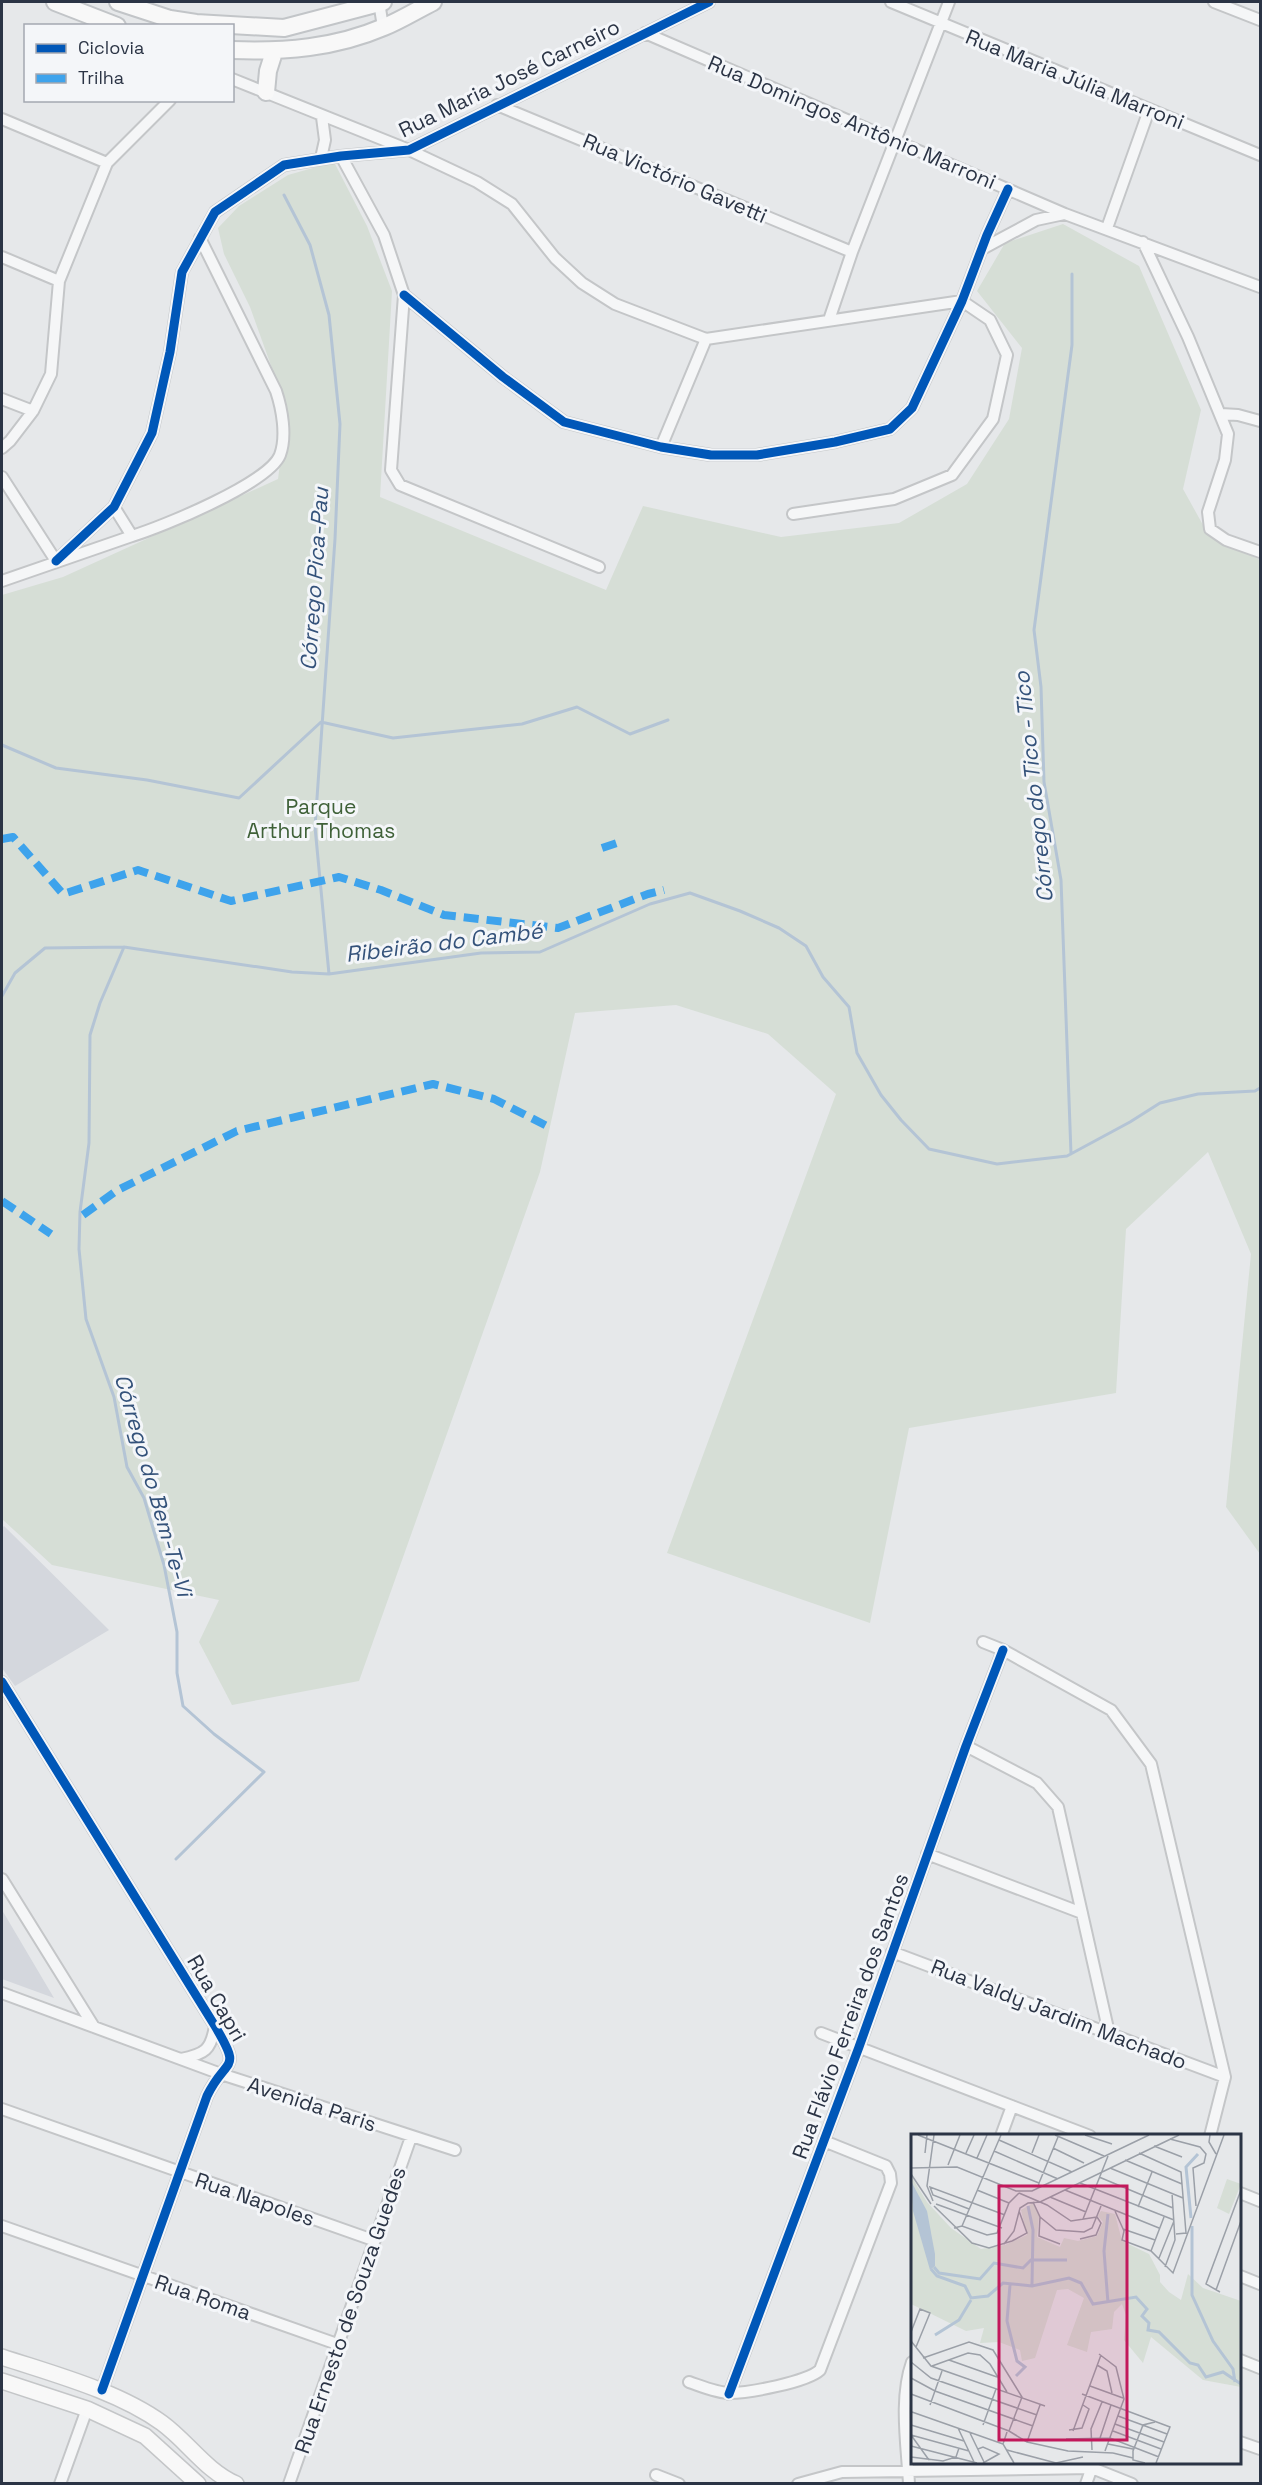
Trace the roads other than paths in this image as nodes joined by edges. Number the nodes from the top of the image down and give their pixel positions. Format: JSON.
{"nodes":[{"id":1,"x":56,"y":2,"type":"edge"},
{"id":2,"x":118,"y":2,"type":"edge"},
{"id":3,"x":380,"y":2,"type":"edge"},
{"id":4,"x":434,"y":2,"type":"edge"},
{"id":5,"x":709,"y":2,"type":"edge"},
{"id":6,"x":891,"y":2,"type":"edge"},
{"id":7,"x":949,"y":2,"type":"edge"},
{"id":8,"x":1214,"y":2,"type":"edge"},
{"id":9,"x":1260,"y":20,"type":"edge"},
{"id":10,"x":112,"y":24,"type":"edge"},
{"id":11,"x":214,"y":24,"type":"edge"},
{"id":12,"x":941,"y":24,"type":"junction"},
{"id":13,"x":234,"y":25,"type":"edge"},
{"id":14,"x":383,"y":27,"type":"junction"},
{"id":15,"x":645,"y":33,"type":"junction"},
{"id":16,"x":234,"y":50,"type":"edge"},
{"id":17,"x":274,"y":52,"type":"junction"},
{"id":18,"x":234,"y":80,"type":"edge"},
{"id":19,"x":266,"y":92,"type":"junction"},
{"id":20,"x":168,"y":102,"type":"edge"},
{"id":21,"x":498,"y":105,"type":"junction"},
{"id":22,"x":1149,"y":110,"type":"junction"},
{"id":23,"x":322,"y":117,"type":"junction"},
{"id":24,"x":2,"y":119,"type":"edge"},
{"id":25,"x":896,"y":140,"type":"junction"},
{"id":26,"x":409,"y":150,"type":"junction"},
{"id":27,"x":1260,"y":155,"type":"edge"},
{"id":28,"x":341,"y":156,"type":"junction"},
{"id":29,"x":321,"y":158,"type":"junction"},
{"id":30,"x":107,"y":163,"type":"junction"},
{"id":31,"x":1008,"y":189,"type":"junction"},
{"id":32,"x":1065,"y":214,"type":"junction"},
{"id":33,"x":1107,"y":228,"type":"junction"},
{"id":34,"x":200,"y":238,"type":"junction"},
{"id":35,"x":1143,"y":242,"type":"junction"},
{"id":36,"x":982,"y":249,"type":"junction"},
{"id":37,"x":852,"y":252,"type":"junction"},
{"id":38,"x":2,"y":257,"type":"edge"},
{"id":39,"x":59,"y":281,"type":"junction"},
{"id":40,"x":1260,"y":287,"type":"edge"},
{"id":41,"x":404,"y":295,"type":"junction"},
{"id":42,"x":962,"y":301,"type":"junction"},
{"id":43,"x":829,"y":320,"type":"junction"},
{"id":44,"x":706,"y":339,"type":"junction"},
{"id":45,"x":2,"y":399,"type":"edge"},
{"id":46,"x":33,"y":411,"type":"junction"},
{"id":47,"x":1221,"y":414,"type":"junction"},
{"id":48,"x":1260,"y":421,"type":"edge"},
{"id":49,"x":661,"y":447,"type":"junction"},
{"id":50,"x":2,"y":448,"type":"edge"},
{"id":51,"x":2,"y":477,"type":"edge"},
{"id":52,"x":114,"y":507,"type":"junction"},
{"id":53,"x":793,"y":514,"type":"dead end"},
{"id":54,"x":132,"y":536,"type":"junction"},
{"id":55,"x":1260,"y":552,"type":"edge"},
{"id":56,"x":56,"y":561,"type":"junction"},
{"id":57,"x":599,"y":567,"type":"dead end"},
{"id":58,"x":2,"y":581,"type":"edge"},
{"id":59,"x":983,"y":1642,"type":"dead end"},
{"id":60,"x":1003,"y":1650,"type":"junction"},
{"id":61,"x":2,"y":1683,"type":"edge"},
{"id":62,"x":966,"y":1746,"type":"junction"},
{"id":63,"x":927,"y":1854,"type":"junction"},
{"id":64,"x":2,"y":1879,"type":"edge"},
{"id":65,"x":1082,"y":1913,"type":"junction"},
{"id":66,"x":892,"y":1952,"type":"junction"},
{"id":67,"x":2,"y":1992,"type":"edge"},
{"id":68,"x":215,"y":2026,"type":"junction"},
{"id":69,"x":94,"y":2027,"type":"junction"},
{"id":70,"x":820,"y":2032,"type":"dead end"},
{"id":71,"x":1109,"y":2032,"type":"junction"},
{"id":72,"x":859,"y":2047,"type":"junction"},
{"id":73,"x":181,"y":2059,"type":"junction"},
{"id":74,"x":221,"y":2074,"type":"junction"},
{"id":75,"x":1225,"y":2077,"type":"junction"},
{"id":76,"x":1012,"y":2106,"type":"junction"},
{"id":77,"x":2,"y":2109,"type":"edge"},
{"id":78,"x":1002,"y":2134,"type":"edge"},
{"id":79,"x":1085,"y":2134,"type":"edge"},
{"id":80,"x":1211,"y":2134,"type":"edge"},
{"id":81,"x":411,"y":2137,"type":"junction"},
{"id":82,"x":824,"y":2141,"type":"junction"},
{"id":83,"x":455,"y":2150,"type":"dead end"},
{"id":84,"x":179,"y":2172,"type":"junction"},
{"id":85,"x":1241,"y":2194,"type":"edge"},
{"id":86,"x":1260,"y":2201,"type":"edge"},
{"id":87,"x":2,"y":2226,"type":"edge"},
{"id":88,"x":373,"y":2240,"type":"junction"},
{"id":89,"x":145,"y":2276,"type":"junction"},
{"id":90,"x":1241,"y":2277,"type":"edge"},
{"id":91,"x":1260,"y":2284,"type":"edge"},
{"id":92,"x":337,"y":2344,"type":"junction"},
{"id":93,"x":2,"y":2356,"type":"edge"},
{"id":94,"x":1241,"y":2361,"type":"edge"},
{"id":95,"x":911,"y":2366,"type":"edge"},
{"id":96,"x":1260,"y":2368,"type":"edge"},
{"id":97,"x":2,"y":2381,"type":"edge"},
{"id":98,"x":689,"y":2382,"type":"dead end"},
{"id":99,"x":102,"y":2391,"type":"junction"},
{"id":100,"x":729,"y":2394,"type":"junction"},
{"id":101,"x":87,"y":2409,"type":"junction"},
{"id":102,"x":1241,"y":2443,"type":"edge"},
{"id":103,"x":1260,"y":2449,"type":"edge"},
{"id":104,"x":1093,"y":2465,"type":"edge"},
{"id":105,"x":989,"y":2466,"type":"edge"},
{"id":106,"x":909,"y":2470,"type":"junction"},
{"id":107,"x":656,"y":2475,"type":"dead end"},
{"id":108,"x":60,"y":2484,"type":"edge"},
{"id":109,"x":198,"y":2484,"type":"edge"},
{"id":110,"x":236,"y":2484,"type":"edge"},
{"id":111,"x":289,"y":2484,"type":"edge"},
{"id":112,"x":679,"y":2484,"type":"edge"},
{"id":113,"x":798,"y":2484,"type":"edge"},
{"id":114,"x":909,"y":2484,"type":"edge"},
{"id":115,"x":1086,"y":2484,"type":"edge"},
{"id":116,"x":1132,"y":2484,"type":"edge"}],
"edges":[{"from":1,"to":10,"type":"main road"},
{"from":2,"to":11,"type":"main road"},
{"from":3,"to":13,"type":"main road"},
{"from":3,"to":14,"type":"street"},
{"from":4,"to":14,"type":"main road"},
{"from":5,"to":15,"type":"street","name":"Rua Maria José Carneiro"},
{"from":6,"to":12,"type":"street","name":"Rua Maria Júlia Marroni"},
{"from":7,"to":12,"type":"street"},
{"from":8,"to":9,"type":"street"},
{"from":12,"to":22,"type":"street","name":"Rua Maria Júlia Marroni"},
{"from":12,"to":25,"type":"street"},
{"from":14,"to":17,"type":"main road"},
{"from":15,"to":21,"type":"street","name":"Rua Maria José Carneiro"},
{"from":15,"to":25,"type":"street","name":"Rua Domingos Antônio Marroni"},
{"from":16,"to":17,"type":"main road"},
{"from":17,"to":19,"type":"main road"},
{"from":18,"to":19,"type":"street"},
{"from":19,"to":23,"type":"street"},
{"from":20,"to":30,"type":"street"},
{"from":21,"to":26,"type":"street","name":"Rua Maria José Carneiro"},
{"from":21,"to":37,"type":"street","name":"Rua Victório Gavetti"},
{"from":22,"to":27,"type":"street","name":"Rua Maria Júlia Marroni"},
{"from":22,"to":33,"type":"street"},
{"from":23,"to":26,"type":"street"},
{"from":23,"to":29,"type":"street"},
{"from":24,"to":30,"type":"street"},
{"from":25,"to":31,"type":"street","name":"Rua Domingos Antônio Marroni"},
{"from":25,"to":37,"type":"street"},
{"from":26,"to":28,"type":"street","name":"Rua Maria José Carneiro"},
{"from":26,"to":44,"type":"street"},
{"from":28,"to":29,"type":"street","name":"Rua Maria José Carneiro"},
{"from":28,"to":41,"type":"street"},
{"from":29,"to":34,"type":"street","name":"Rua Maria José Carneiro"},
{"from":30,"to":39,"type":"street"},
{"from":31,"to":32,"type":"street","name":"Rua Domingos Antônio Marroni"},
{"from":31,"to":36,"type":"street"},
{"from":32,"to":33,"type":"street","name":"Rua Domingos Antônio Marroni"},
{"from":32,"to":36,"type":"street"},
{"from":33,"to":35,"type":"street","name":"Rua Domingos Antônio Marroni"},
{"from":34,"to":52,"type":"street","name":"Rua Maria José Carneiro"},
{"from":34,"to":54,"type":"street"},
{"from":35,"to":40,"type":"street","name":"Rua Domingos Antônio Marroni"},
{"from":35,"to":47,"type":"street"},
{"from":36,"to":42,"type":"street"},
{"from":37,"to":43,"type":"street"},
{"from":38,"to":39,"type":"street"},
{"from":39,"to":46,"type":"street"},
{"from":41,"to":49,"type":"street"},
{"from":41,"to":57,"type":"street"},
{"from":42,"to":43,"type":"street"},
{"from":42,"to":49,"type":"street"},
{"from":42,"to":53,"type":"street"},
{"from":43,"to":44,"type":"street"},
{"from":44,"to":49,"type":"street"},
{"from":45,"to":46,"type":"street"},
{"from":46,"to":50,"type":"street"},
{"from":47,"to":48,"type":"street"},
{"from":47,"to":55,"type":"street"},
{"from":51,"to":56,"type":"street"},
{"from":52,"to":54,"type":"street"},
{"from":52,"to":56,"type":"street","name":"Rua Maria José Carneiro"},
{"from":54,"to":56,"type":"street"},
{"from":56,"to":58,"type":"street"},
{"from":59,"to":60,"type":"street"},
{"from":60,"to":62,"type":"street","name":"Rua Flávio Ferreira dos Santos"},
{"from":60,"to":75,"type":"street"},
{"from":61,"to":68,"type":"street","name":"Rua Capri"},
{"from":62,"to":63,"type":"street","name":"Rua Flávio Ferreira dos Santos"},
{"from":62,"to":65,"type":"street"},
{"from":63,"to":65,"type":"street"},
{"from":63,"to":66,"type":"street","name":"Rua Flávio Ferreira dos Santos"},
{"from":64,"to":69,"type":"street"},
{"from":65,"to":71,"type":"street"},
{"from":66,"to":71,"type":"street","name":"Rua Valdy Jardim Machado"},
{"from":66,"to":72,"type":"street","name":"Rua Flávio Ferreira dos Santos"},
{"from":67,"to":69,"type":"street","name":"Avenida Paris"},
{"from":68,"to":73,"type":"street","name":"Rua Capri"},
{"from":68,"to":74,"type":"street","name":"Rua Capri"},
{"from":69,"to":73,"type":"street","name":"Avenida Paris"},
{"from":70,"to":72,"type":"street"},
{"from":71,"to":75,"type":"street","name":"Rua Valdy Jardim Machado"},
{"from":72,"to":76,"type":"street"},
{"from":72,"to":82,"type":"street","name":"Rua Flávio Ferreira dos Santos"},
{"from":73,"to":74,"type":"street","name":"Avenida Paris"},
{"from":74,"to":81,"type":"street","name":"Avenida Paris"},
{"from":74,"to":84,"type":"street","name":"Rua Capri"},
{"from":75,"to":80,"type":"street"},
{"from":76,"to":78,"type":"street"},
{"from":76,"to":79,"type":"street"},
{"from":77,"to":84,"type":"street","name":"Rua Napoles"},
{"from":81,"to":83,"type":"street","name":"Avenida Paris"},
{"from":81,"to":88,"type":"street","name":"Rua Ernesto de Souza Guedes"},
{"from":82,"to":100,"type":"street","name":"Rua Flávio Ferreira dos Santos"},
{"from":82,"to":100,"type":"street"},
{"from":84,"to":88,"type":"street","name":"Rua Napoles"},
{"from":84,"to":89,"type":"street","name":"Rua Capri"},
{"from":85,"to":86,"type":"street"},
{"from":87,"to":89,"type":"street","name":"Rua Roma"},
{"from":88,"to":92,"type":"street","name":"Rua Ernesto de Souza Guedes"},
{"from":89,"to":92,"type":"street","name":"Rua Roma"},
{"from":89,"to":99,"type":"street","name":"Rua Capri"},
{"from":90,"to":91,"type":"street"},
{"from":92,"to":111,"type":"street","name":"Rua Ernesto de Souza Guedes"},
{"from":93,"to":99,"type":"main road"},
{"from":94,"to":96,"type":"street"},
{"from":95,"to":106,"type":"street"},
{"from":97,"to":101,"type":"main road"},
{"from":98,"to":100,"type":"street"},
{"from":99,"to":110,"type":"main road"},
{"from":101,"to":108,"type":"street"},
{"from":101,"to":109,"type":"main road"},
{"from":102,"to":103,"type":"street"},
{"from":104,"to":105,"type":"street"},
{"from":104,"to":115,"type":"street"},
{"from":104,"to":116,"type":"street"},
{"from":105,"to":106,"type":"street"},
{"from":106,"to":113,"type":"street"},
{"from":106,"to":114,"type":"street"},
{"from":107,"to":112,"type":"street"}]}
